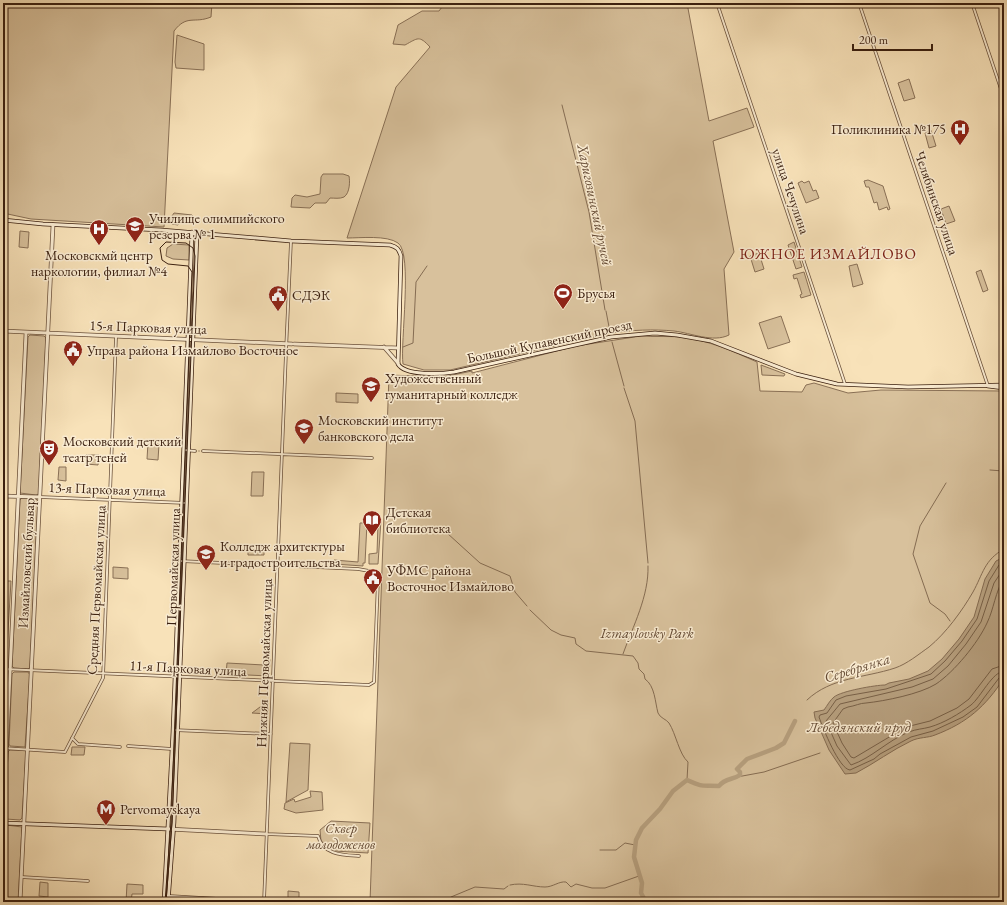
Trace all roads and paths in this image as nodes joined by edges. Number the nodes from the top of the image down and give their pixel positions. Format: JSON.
{"nodes":[{"id":1,"x":717,"y":3,"type":"edge"},
{"id":2,"x":859,"y":3,"type":"edge"},
{"id":3,"x":972,"y":3,"type":"edge"},
{"id":4,"x":1004,"y":98,"type":"edge"},
{"id":5,"x":3,"y":220,"type":"edge"},
{"id":6,"x":53,"y":225,"type":"junction"},
{"id":7,"x":192,"y":232,"type":"junction"},
{"id":8,"x":197,"y":233,"type":"junction"},
{"id":9,"x":291,"y":241,"type":"junction"},
{"id":10,"x":3,"y":331,"type":"edge"},
{"id":11,"x":26,"y":333,"type":"junction"},
{"id":12,"x":48,"y":334,"type":"junction"},
{"id":13,"x":116,"y":337,"type":"junction"},
{"id":14,"x":188,"y":340,"type":"junction"},
{"id":15,"x":193,"y":340,"type":"junction"},
{"id":16,"x":286,"y":344,"type":"junction"},
{"id":17,"x":384,"y":347,"type":"junction"},
{"id":18,"x":398,"y":348,"type":"junction"},
{"id":19,"x":398,"y":363,"type":"junction"},
{"id":20,"x":845,"y":385,"type":"junction"},
{"id":21,"x":988,"y":386,"type":"junction"},
{"id":22,"x":1004,"y":387,"type":"edge"},
{"id":23,"x":183,"y":450,"type":"junction"},
{"id":24,"x":188,"y":450,"type":"junction"},
{"id":25,"x":195,"y":450,"type":"tunnel mouth"},
{"id":26,"x":203,"y":451,"type":"tunnel mouth"},
{"id":27,"x":282,"y":454,"type":"junction"},
{"id":28,"x":372,"y":458,"type":"dead end"},
{"id":29,"x":3,"y":496,"type":"edge"},
{"id":30,"x":18,"y":496,"type":"junction"},
{"id":31,"x":40,"y":497,"type":"junction"},
{"id":32,"x":111,"y":500,"type":"junction"},
{"id":33,"x":181,"y":502,"type":"junction"},
{"id":34,"x":186,"y":503,"type":"junction"},
{"id":35,"x":179,"y":561,"type":"junction"},
{"id":36,"x":184,"y":562,"type":"junction"},
{"id":37,"x":278,"y":566,"type":"junction"},
{"id":38,"x":3,"y":669,"type":"edge"},
{"id":39,"x":10,"y":670,"type":"junction"},
{"id":40,"x":32,"y":671,"type":"junction"},
{"id":41,"x":103,"y":674,"type":"junction"},
{"id":42,"x":174,"y":677,"type":"junction"},
{"id":43,"x":180,"y":678,"type":"junction"},
{"id":44,"x":274,"y":681,"type":"junction"},
{"id":45,"x":173,"y":730,"type":"junction"},
{"id":46,"x":177,"y":730,"type":"junction"},
{"id":47,"x":272,"y":734,"type":"junction"},
{"id":48,"x":72,"y":738,"type":"junction"},
{"id":49,"x":128,"y":746,"type":"dead end"},
{"id":50,"x":120,"y":747,"type":"dead end"},
{"id":51,"x":5,"y":748,"type":"edge"},
{"id":52,"x":28,"y":749,"type":"junction"},
{"id":53,"x":172,"y":749,"type":"junction"},
{"id":54,"x":3,"y":822,"type":"edge"},
{"id":55,"x":24,"y":824,"type":"junction"},
{"id":56,"x":168,"y":829,"type":"junction"},
{"id":57,"x":174,"y":829,"type":"junction"},
{"id":58,"x":266,"y":834,"type":"junction"},
{"id":59,"x":359,"y":856,"type":"dead end"},
{"id":60,"x":21,"y":877,"type":"junction"},
{"id":61,"x":88,"y":881,"type":"dead end"},
{"id":62,"x":164,"y":896,"type":"junction"},
{"id":63,"x":169,"y":896,"type":"junction"},
{"id":64,"x":264,"y":901,"type":"edge"},
{"id":65,"x":20,"y":902,"type":"edge"},
{"id":66,"x":164,"y":902,"type":"edge"},
{"id":67,"x":168,"y":902,"type":"edge"}],
"edges":[{"from":1,"to":20,"type":"street","name":"улица Чечулина"},
{"from":2,"to":21,"type":"street","name":"Челябинская улица"},
{"from":3,"to":4,"type":"street"},
{"from":5,"to":6,"type":"main road"},
{"from":6,"to":7,"type":"main road"},
{"from":6,"to":12,"type":"main road","name":"Измайловский бульвар"},
{"from":7,"to":8,"type":"main road"},
{"from":7,"to":14,"type":"main road","name":"Первомайская улица"},
{"from":8,"to":9,"type":"main road"},
{"from":8,"to":15,"type":"main road","name":"Первомайская улица"},
{"from":9,"to":16,"type":"street","name":"Нижняя Первомайская улица"},
{"from":9,"to":18,"type":"main road"},
{"from":10,"to":11,"type":"main road","name":"15-я Парковая улица"},
{"from":11,"to":12,"type":"main road","name":"15-я Парковая улица"},
{"from":11,"to":30,"type":"main road","name":"Измайловский бульвар"},
{"from":12,"to":13,"type":"main road","name":"15-я Парковая улица"},
{"from":12,"to":31,"type":"main road","name":"Измайловский бульвар"},
{"from":13,"to":14,"type":"main road","name":"15-я Парковая улица"},
{"from":13,"to":32,"type":"street","name":"Средняя Первомайская улица"},
{"from":14,"to":15,"type":"main road","name":"15-я Парковая улица"},
{"from":14,"to":23,"type":"main road","name":"Первомайская улица"},
{"from":15,"to":16,"type":"main road","name":"15-я Парковая улица"},
{"from":15,"to":24,"type":"main road","name":"Первомайская улица"},
{"from":16,"to":17,"type":"main road","name":"15-я Парковая улица"},
{"from":16,"to":27,"type":"street","name":"Нижняя Первомайская улица"},
{"from":17,"to":18,"type":"main road","name":"15-я Парковая улица"},
{"from":17,"to":19,"type":"main road"},
{"from":18,"to":19,"type":"main road"},
{"from":19,"to":20,"type":"main road","name":"Большой Купавенский проезд"},
{"from":20,"to":21,"type":"main road","name":"Большой Купавенский проезд"},
{"from":21,"to":22,"type":"main road","name":"Большой Купавенский проезд"},
{"from":23,"to":24,"type":"street"},
{"from":23,"to":33,"type":"main road","name":"Первомайская улица"},
{"from":24,"to":25,"type":"street"},
{"from":24,"to":34,"type":"main road","name":"Первомайская улица"},
{"from":26,"to":27,"type":"street"},
{"from":27,"to":28,"type":"street"},
{"from":27,"to":37,"type":"street","name":"Нижняя Первомайская улица"},
{"from":29,"to":30,"type":"main road","name":"13-я Парковая улица"},
{"from":30,"to":31,"type":"main road","name":"13-я Парковая улица"},
{"from":30,"to":39,"type":"main road","name":"Измайловский бульвар"},
{"from":31,"to":32,"type":"street","name":"13-я Парковая улица"},
{"from":31,"to":40,"type":"main road","name":"Измайловский бульвар"},
{"from":32,"to":33,"type":"street","name":"13-я Парковая улица"},
{"from":32,"to":41,"type":"street","name":"Средняя Первомайская улица"},
{"from":33,"to":34,"type":"street","name":"13-я Парковая улица"},
{"from":33,"to":35,"type":"main road","name":"Первомайская улица"},
{"from":34,"to":36,"type":"main road","name":"Первомайская улица"},
{"from":35,"to":36,"type":"street"},
{"from":35,"to":42,"type":"main road","name":"Первомайская улица"},
{"from":36,"to":37,"type":"street"},
{"from":36,"to":43,"type":"main road","name":"Первомайская улица"},
{"from":37,"to":44,"type":"street","name":"Нижняя Первомайская улица"},
{"from":37,"to":44,"type":"street","name":"11-я Парковая улица"},
{"from":38,"to":39,"type":"street","name":"11-я Парковая улица"},
{"from":39,"to":40,"type":"street","name":"11-я Парковая улица"},
{"from":39,"to":51,"type":"main road","name":"Измайловский бульвар"},
{"from":40,"to":41,"type":"street","name":"11-я Парковая улица"},
{"from":40,"to":52,"type":"main road","name":"Измайловский бульвар"},
{"from":41,"to":42,"type":"street","name":"11-я Парковая улица"},
{"from":41,"to":48,"type":"street","name":"Средняя Первомайская улица"},
{"from":42,"to":43,"type":"street","name":"11-я Парковая улица"},
{"from":42,"to":45,"type":"main road","name":"Первомайская улица"},
{"from":43,"to":44,"type":"street","name":"11-я Парковая улица"},
{"from":43,"to":46,"type":"main road","name":"Первомайская улица"},
{"from":44,"to":47,"type":"street","name":"Нижняя Первомайская улица"},
{"from":45,"to":46,"type":"street"},
{"from":45,"to":53,"type":"main road","name":"Первомайская улица"},
{"from":46,"to":47,"type":"street"},
{"from":46,"to":57,"type":"main road","name":"Первомайская улица"},
{"from":47,"to":58,"type":"street","name":"Нижняя Первомайская улица"},
{"from":48,"to":50,"type":"street"},
{"from":48,"to":52,"type":"street","name":"Средняя Первомайская улица"},
{"from":49,"to":53,"type":"street"},
{"from":51,"to":52,"type":"street","name":"Средняя Первомайская улица"},
{"from":51,"to":54,"type":"main road","name":"Измайловский бульвар"},
{"from":52,"to":55,"type":"main road","name":"Измайловский бульвар"},
{"from":53,"to":56,"type":"main road","name":"Первомайская улица"},
{"from":54,"to":55,"type":"main road"},
{"from":55,"to":56,"type":"main road"},
{"from":55,"to":60,"type":"main road","name":"Измайловский бульвар"},
{"from":56,"to":57,"type":"main road"},
{"from":56,"to":62,"type":"main road"},
{"from":57,"to":58,"type":"main road"},
{"from":57,"to":63,"type":"main road","name":"Первомайская улица"},
{"from":58,"to":59,"type":"street"},
{"from":58,"to":64,"type":"street","name":"Нижняя Первомайская улица"},
{"from":60,"to":61,"type":"street"},
{"from":60,"to":65,"type":"main road","name":"Измайловский бульвар"},
{"from":62,"to":63,"type":"street"},
{"from":62,"to":66,"type":"main road"},
{"from":63,"to":64,"type":"street"},
{"from":63,"to":67,"type":"main road","name":"Первомайская улица"}]}
